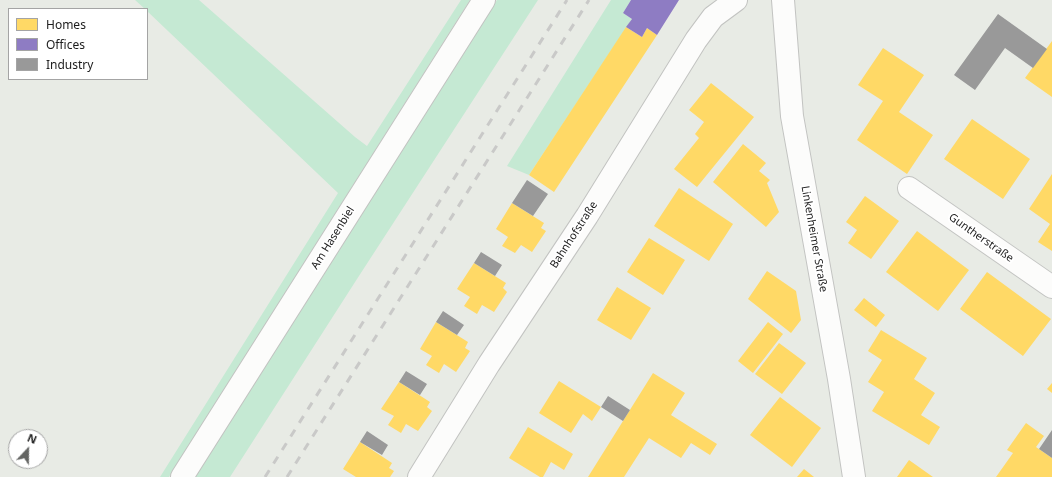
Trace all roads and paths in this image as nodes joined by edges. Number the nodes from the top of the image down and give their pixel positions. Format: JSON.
{"nodes":[{"id":1,"x":484,"y":0,"type":"edge"},
{"id":2,"x":736,"y":0,"type":"edge"},
{"id":3,"x":783,"y":0,"type":"edge"},
{"id":4,"x":909,"y":188,"type":"dead end"},
{"id":5,"x":1052,"y":287,"type":"edge"},
{"id":6,"x":182,"y":477,"type":"edge"},
{"id":7,"x":419,"y":477,"type":"edge"},
{"id":8,"x":854,"y":477,"type":"edge"}],
"edges":[{"from":1,"to":6,"type":"street","name":"Am Hasenbiel"},
{"from":2,"to":7,"type":"street","name":"Bahnhofstraße"},
{"from":3,"to":8,"type":"street","name":"Linkenheimer Straße"},
{"from":4,"to":5,"type":"street","name":"Guntherstraße"}]}
